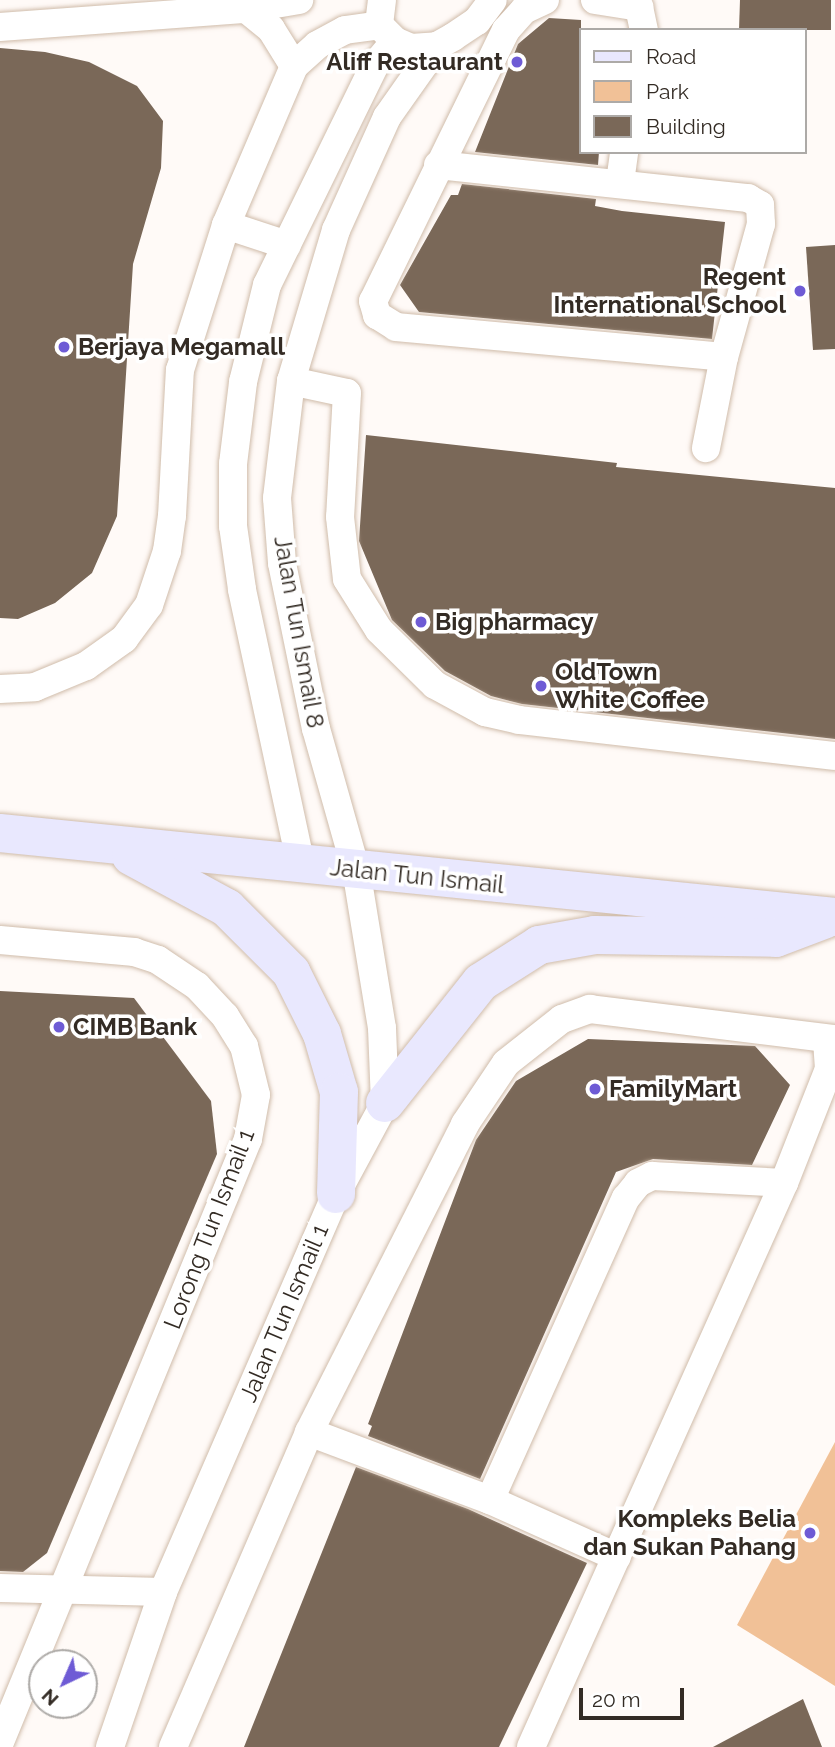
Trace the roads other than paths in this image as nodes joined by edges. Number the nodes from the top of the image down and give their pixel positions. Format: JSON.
{"nodes":[{"id":1,"x":299,"y":0,"type":"edge"},
{"id":2,"x":545,"y":0,"type":"edge"},
{"id":3,"x":595,"y":0,"type":"edge"},
{"id":4,"x":488,"y":6,"type":"edge"},
{"id":5,"x":246,"y":9,"type":"junction"},
{"id":6,"x":385,"y":22,"type":"edge"},
{"id":7,"x":0,"y":27,"type":"edge"},
{"id":8,"x":644,"y":28,"type":"edge"},
{"id":9,"x":506,"y":30,"type":"junction"},
{"id":10,"x":437,"y":46,"type":"junction"},
{"id":11,"x":294,"y":66,"type":"junction"},
{"id":12,"x":624,"y":154,"type":"edge"},
{"id":13,"x":439,"y":165,"type":"junction"},
{"id":14,"x":620,"y":182,"type":"junction"},
{"id":15,"x":226,"y":225,"type":"junction"},
{"id":16,"x":287,"y":245,"type":"junction"},
{"id":17,"x":724,"y":357,"type":"junction"},
{"id":18,"x":290,"y":381,"type":"junction"},
{"id":19,"x":706,"y":448,"type":"dead end"},
{"id":20,"x":0,"y":689,"type":"edge"},
{"id":21,"x":835,"y":756,"type":"edge"},
{"id":22,"x":0,"y":833,"type":"edge"},
{"id":23,"x":93,"y":842,"type":"junction"},
{"id":24,"x":301,"y":865,"type":"junction"},
{"id":25,"x":356,"y":870,"type":"junction"},
{"id":26,"x":833,"y":917,"type":"edge"},
{"id":27,"x":0,"y":940,"type":"edge"},
{"id":28,"x":831,"y":1040,"type":"edge"},
{"id":29,"x":384,"y":1103,"type":"junction"},
{"id":30,"x":784,"y":1183,"type":"junction"},
{"id":31,"x":336,"y":1194,"type":"junction"},
{"id":32,"x":309,"y":1432,"type":"junction"},
{"id":33,"x":490,"y":1500,"type":"junction"},
{"id":34,"x":617,"y":1557,"type":"junction"},
{"id":35,"x":0,"y":1588,"type":"edge"},
{"id":36,"x":62,"y":1592,"type":"junction"},
{"id":37,"x":163,"y":1592,"type":"junction"},
{"id":38,"x":0,"y":1742,"type":"edge"},
{"id":39,"x":110,"y":1747,"type":"edge"},
{"id":40,"x":173,"y":1747,"type":"edge"},
{"id":41,"x":531,"y":1747,"type":"edge"}],
"edges":[{"from":1,"to":5,"type":"street"},
{"from":2,"to":9,"type":"street"},
{"from":3,"to":8,"type":"street"},
{"from":4,"to":9,"type":"street"},
{"from":4,"to":10,"type":"street"},
{"from":5,"to":7,"type":"street"},
{"from":5,"to":11,"type":"street"},
{"from":6,"to":10,"type":"street"},
{"from":6,"to":11,"type":"street"},
{"from":6,"to":16,"type":"street","name":"Jalan Tun Ismail 8"},
{"from":9,"to":13,"type":"street"},
{"from":10,"to":18,"type":"street","name":"Jalan Tun Ismail 8"},
{"from":11,"to":15,"type":"street"},
{"from":12,"to":14,"type":"street"},
{"from":13,"to":14,"type":"street"},
{"from":13,"to":17,"type":"street"},
{"from":14,"to":17,"type":"street"},
{"from":15,"to":16,"type":"street"},
{"from":15,"to":20,"type":"street"},
{"from":16,"to":24,"type":"street","name":"Jalan Tun Ismail 8"},
{"from":17,"to":19,"type":"street"},
{"from":18,"to":21,"type":"street"},
{"from":18,"to":25,"type":"street","name":"Jalan Tun Ismail 8"},
{"from":22,"to":23,"type":"main road","name":"Jalan Tun Ismail"},
{"from":23,"to":24,"type":"main road","name":"Jalan Tun Ismail"},
{"from":23,"to":31,"type":"main road"},
{"from":24,"to":25,"type":"main road","name":"Jalan Tun Ismail"},
{"from":25,"to":26,"type":"main road","name":"Jalan Tun Ismail"},
{"from":25,"to":29,"type":"street","name":"Jalan Tun Ismail 1"},
{"from":26,"to":29,"type":"main road"},
{"from":27,"to":36,"type":"street","name":"Lorong Tun Ismail 1"},
{"from":28,"to":30,"type":"street"},
{"from":28,"to":32,"type":"street"},
{"from":29,"to":31,"type":"street","name":"Jalan Tun Ismail 1"},
{"from":30,"to":33,"type":"street"},
{"from":30,"to":34,"type":"street"},
{"from":31,"to":37,"type":"street","name":"Jalan Tun Ismail 1"},
{"from":32,"to":33,"type":"street"},
{"from":32,"to":40,"type":"street"},
{"from":33,"to":34,"type":"street"},
{"from":34,"to":41,"type":"street"},
{"from":35,"to":36,"type":"street"},
{"from":36,"to":37,"type":"street"},
{"from":36,"to":38,"type":"street","name":"Lorong Tun Ismail 1"},
{"from":37,"to":39,"type":"street","name":"Jalan Tun Ismail 1"}]}
